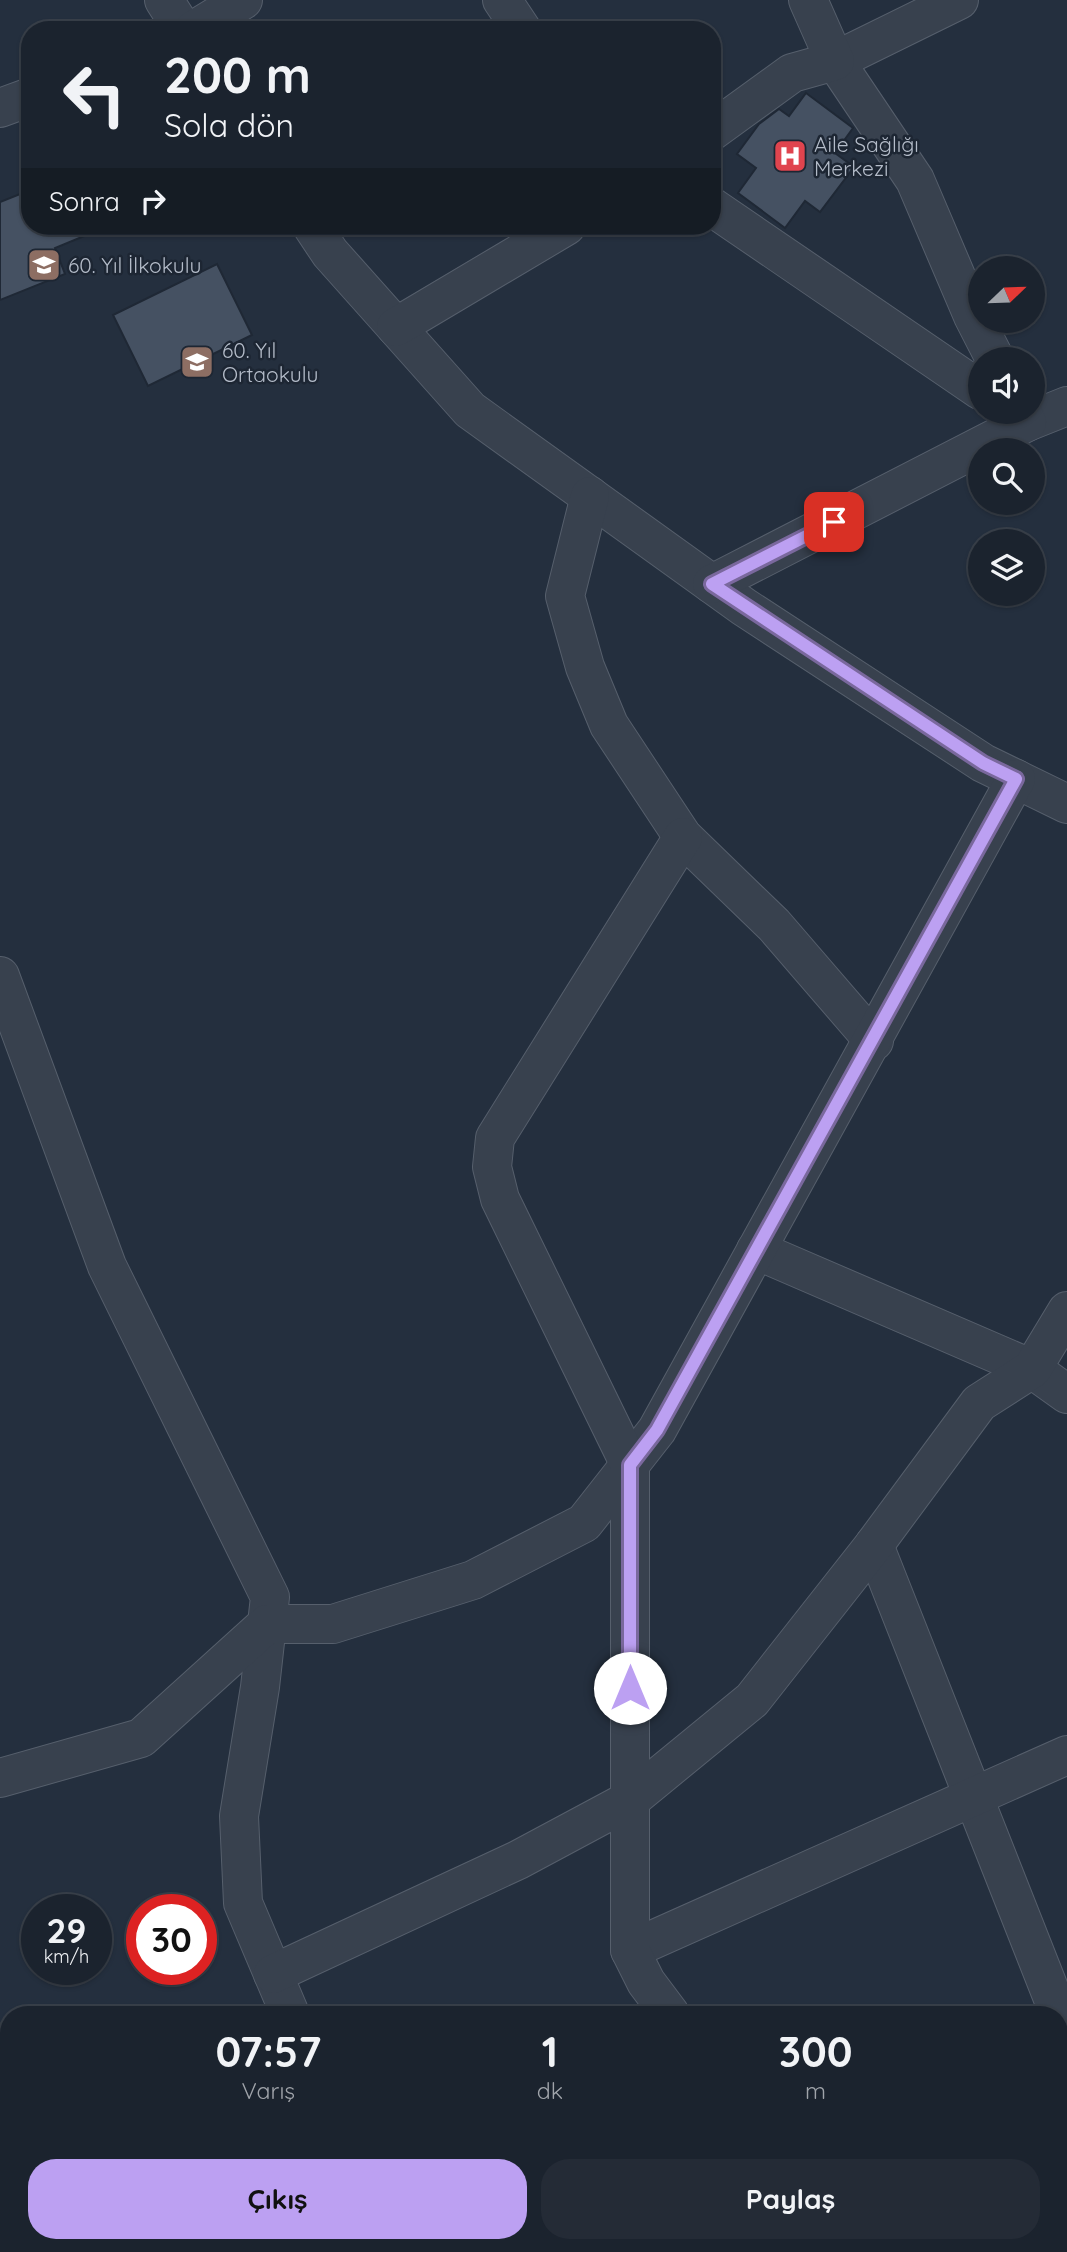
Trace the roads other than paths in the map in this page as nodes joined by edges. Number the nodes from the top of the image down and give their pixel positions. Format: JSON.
{"nodes":[{"id":1,"x":164,"y":0,"type":"edge"},
{"id":2,"x":243,"y":0,"type":"edge"},
{"id":3,"x":502,"y":0,"type":"edge"},
{"id":4,"x":808,"y":0,"type":"edge"},
{"id":5,"x":959,"y":0,"type":"edge"},
{"id":6,"x":177,"y":21,"type":"edge"},
{"id":7,"x":209,"y":21,"type":"edge"},
{"id":8,"x":516,"y":21,"type":"edge"},
{"id":9,"x":835,"y":61,"type":"junction"},
{"id":10,"x":21,"y":100,"type":"edge"},
{"id":11,"x":0,"y":108,"type":"edge"},
{"id":12,"x":721,"y":124,"type":"edge"},
{"id":13,"x":721,"y":213,"type":"edge"},
{"id":14,"x":318,"y":235,"type":"edge"},
{"id":15,"x":551,"y":235,"type":"edge"},
{"id":16,"x":396,"y":327,"type":"junction"},
{"id":17,"x":989,"y":347,"type":"edge"},
{"id":18,"x":968,"y":382,"type":"edge"},
{"id":19,"x":1067,"y":406,"type":"edge"},
{"id":20,"x":1045,"y":410,"type":"edge"},
{"id":21,"x":1004,"y":424,"type":"edge"},
{"id":22,"x":590,"y":496,"type":"junction"},
{"id":23,"x":712,"y":584,"type":"junction"},
{"id":24,"x":1016,"y":779,"type":"junction"},
{"id":25,"x":1067,"y":804,"type":"edge"},
{"id":26,"x":684,"y":837,"type":"junction"},
{"id":27,"x":0,"y":976,"type":"edge"},
{"id":28,"x":874,"y":1041,"type":"junction"},
{"id":29,"x":757,"y":1250,"type":"junction"},
{"id":30,"x":1067,"y":1311,"type":"edge"},
{"id":31,"x":1049,"y":1364,"type":"edge"},
{"id":32,"x":1067,"y":1394,"type":"edge"},
{"id":33,"x":630,"y":1465,"type":"junction"},
{"id":34,"x":874,"y":1545,"type":"junction"},
{"id":35,"x":267,"y":1624,"type":"junction"},
{"id":36,"x":1067,"y":1755,"type":"edge"},
{"id":37,"x":0,"y":1778,"type":"edge"},
{"id":38,"x":973,"y":1797,"type":"junction"},
{"id":39,"x":630,"y":1800,"type":"junction"},
{"id":40,"x":630,"y":1951,"type":"junction"},
{"id":41,"x":273,"y":1974,"type":"junction"},
{"id":42,"x":287,"y":2006,"type":"edge"},
{"id":43,"x":664,"y":2006,"type":"edge"},
{"id":44,"x":1056,"y":2006,"type":"edge"}],
"edges":[{"from":1,"to":6,"type":"street"},
{"from":2,"to":7,"type":"street"},
{"from":3,"to":8,"type":"street"},
{"from":4,"to":9,"type":"street"},
{"from":5,"to":9,"type":"street"},
{"from":9,"to":12,"type":"street"},
{"from":9,"to":17,"type":"street"},
{"from":10,"to":11,"type":"street"},
{"from":13,"to":18,"type":"street"},
{"from":14,"to":16,"type":"street"},
{"from":15,"to":16,"type":"street"},
{"from":16,"to":22,"type":"street"},
{"from":19,"to":20,"type":"street"},
{"from":21,"to":23,"type":"street"},
{"from":22,"to":23,"type":"street"},
{"from":22,"to":26,"type":"street"},
{"from":23,"to":24,"type":"street"},
{"from":24,"to":25,"type":"street"},
{"from":24,"to":28,"type":"street"},
{"from":26,"to":28,"type":"street"},
{"from":26,"to":33,"type":"street"},
{"from":27,"to":35,"type":"street"},
{"from":28,"to":29,"type":"street"},
{"from":29,"to":31,"type":"street"},
{"from":29,"to":33,"type":"street"},
{"from":30,"to":31,"type":"street"},
{"from":31,"to":32,"type":"street"},
{"from":31,"to":34,"type":"street"},
{"from":33,"to":35,"type":"street"},
{"from":33,"to":39,"type":"street"},
{"from":34,"to":38,"type":"street"},
{"from":34,"to":39,"type":"street"},
{"from":35,"to":37,"type":"street"},
{"from":35,"to":41,"type":"street"},
{"from":36,"to":38,"type":"street"},
{"from":38,"to":40,"type":"street"},
{"from":38,"to":44,"type":"street"},
{"from":39,"to":40,"type":"street"},
{"from":39,"to":41,"type":"street"},
{"from":40,"to":43,"type":"street"},
{"from":41,"to":42,"type":"street"}]}
